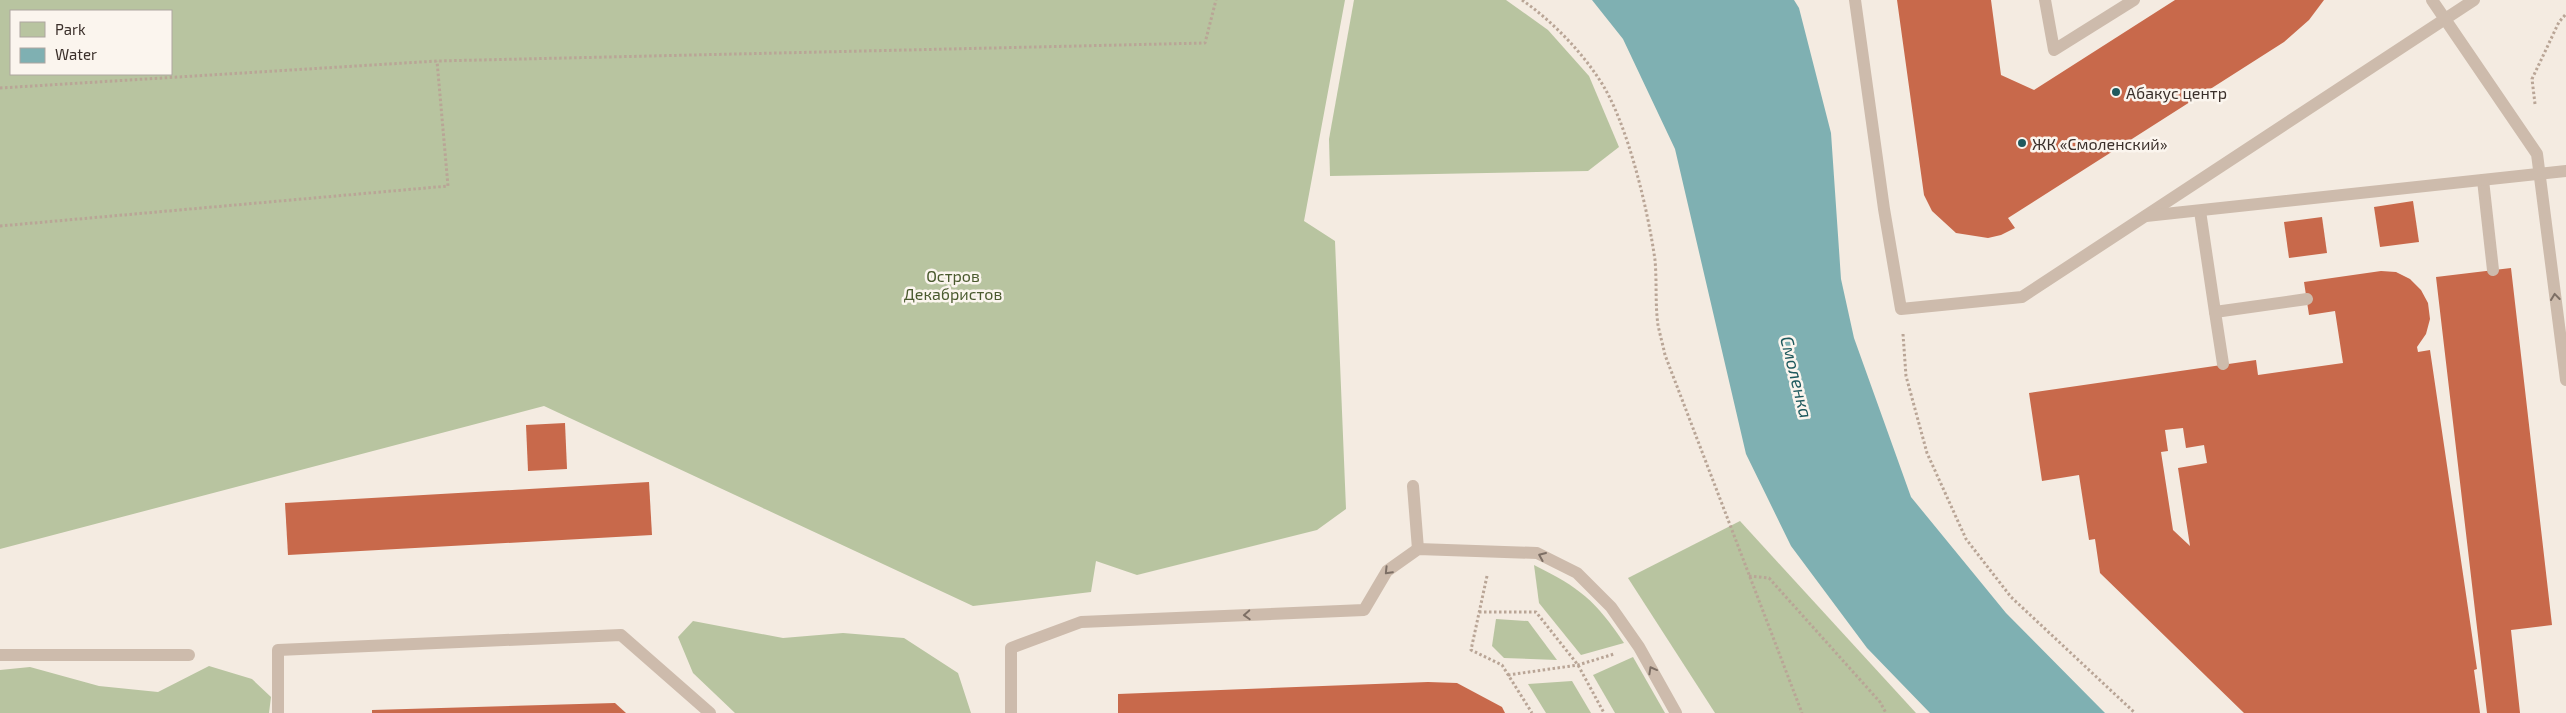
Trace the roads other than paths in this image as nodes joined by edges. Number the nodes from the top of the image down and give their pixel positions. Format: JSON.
{"nodes":[{"id":1,"x":1856,"y":0,"type":"edge"},
{"id":2,"x":2045,"y":0,"type":"edge"},
{"id":3,"x":2134,"y":0,"type":"edge"},
{"id":4,"x":2432,"y":0,"type":"edge"},
{"id":5,"x":2474,"y":0,"type":"edge"},
{"id":6,"x":2444,"y":20,"type":"junction"},
{"id":7,"x":2566,"y":171,"type":"edge"},
{"id":8,"x":2539,"y":174,"type":"junction"},
{"id":9,"x":2483,"y":180,"type":"junction"},
{"id":10,"x":2200,"y":211,"type":"junction"},
{"id":11,"x":2144,"y":217,"type":"junction"},
{"id":12,"x":2493,"y":270,"type":"dead end"},
{"id":13,"x":2307,"y":299,"type":"dead end"},
{"id":14,"x":2215,"y":312,"type":"junction"},
{"id":15,"x":2223,"y":364,"type":"dead end"},
{"id":16,"x":2566,"y":380,"type":"edge"},
{"id":17,"x":1413,"y":486,"type":"dead end"},
{"id":18,"x":1418,"y":549,"type":"junction"},
{"id":19,"x":0,"y":655,"type":"edge"},
{"id":20,"x":188,"y":655,"type":"dead end"},
{"id":21,"x":278,"y":713,"type":"edge"},
{"id":22,"x":710,"y":713,"type":"edge"},
{"id":23,"x":1011,"y":713,"type":"edge"},
{"id":24,"x":1676,"y":713,"type":"edge"}],
"edges":[{"from":1,"to":11,"type":"lane"},
{"from":2,"to":3,"type":"lane"},
{"from":4,"to":6,"type":"lane"},
{"from":5,"to":6,"type":"lane"},
{"from":6,"to":8,"type":"lane"},
{"from":6,"to":11,"type":"lane"},
{"from":7,"to":8,"type":"lane"},
{"from":8,"to":9,"type":"lane"},
{"from":16,"to":8,"type":"lane","one_way":true},
{"from":9,"to":10,"type":"lane"},
{"from":9,"to":12,"type":"lane"},
{"from":10,"to":11,"type":"lane"},
{"from":10,"to":14,"type":"lane"},
{"from":13,"to":14,"type":"lane"},
{"from":14,"to":15,"type":"lane"},
{"from":17,"to":18,"type":"lane"},
{"from":18,"to":23,"type":"lane","one_way":true},
{"from":24,"to":18,"type":"lane","one_way":true},
{"from":19,"to":20,"type":"lane"},
{"from":21,"to":22,"type":"lane"}]}
